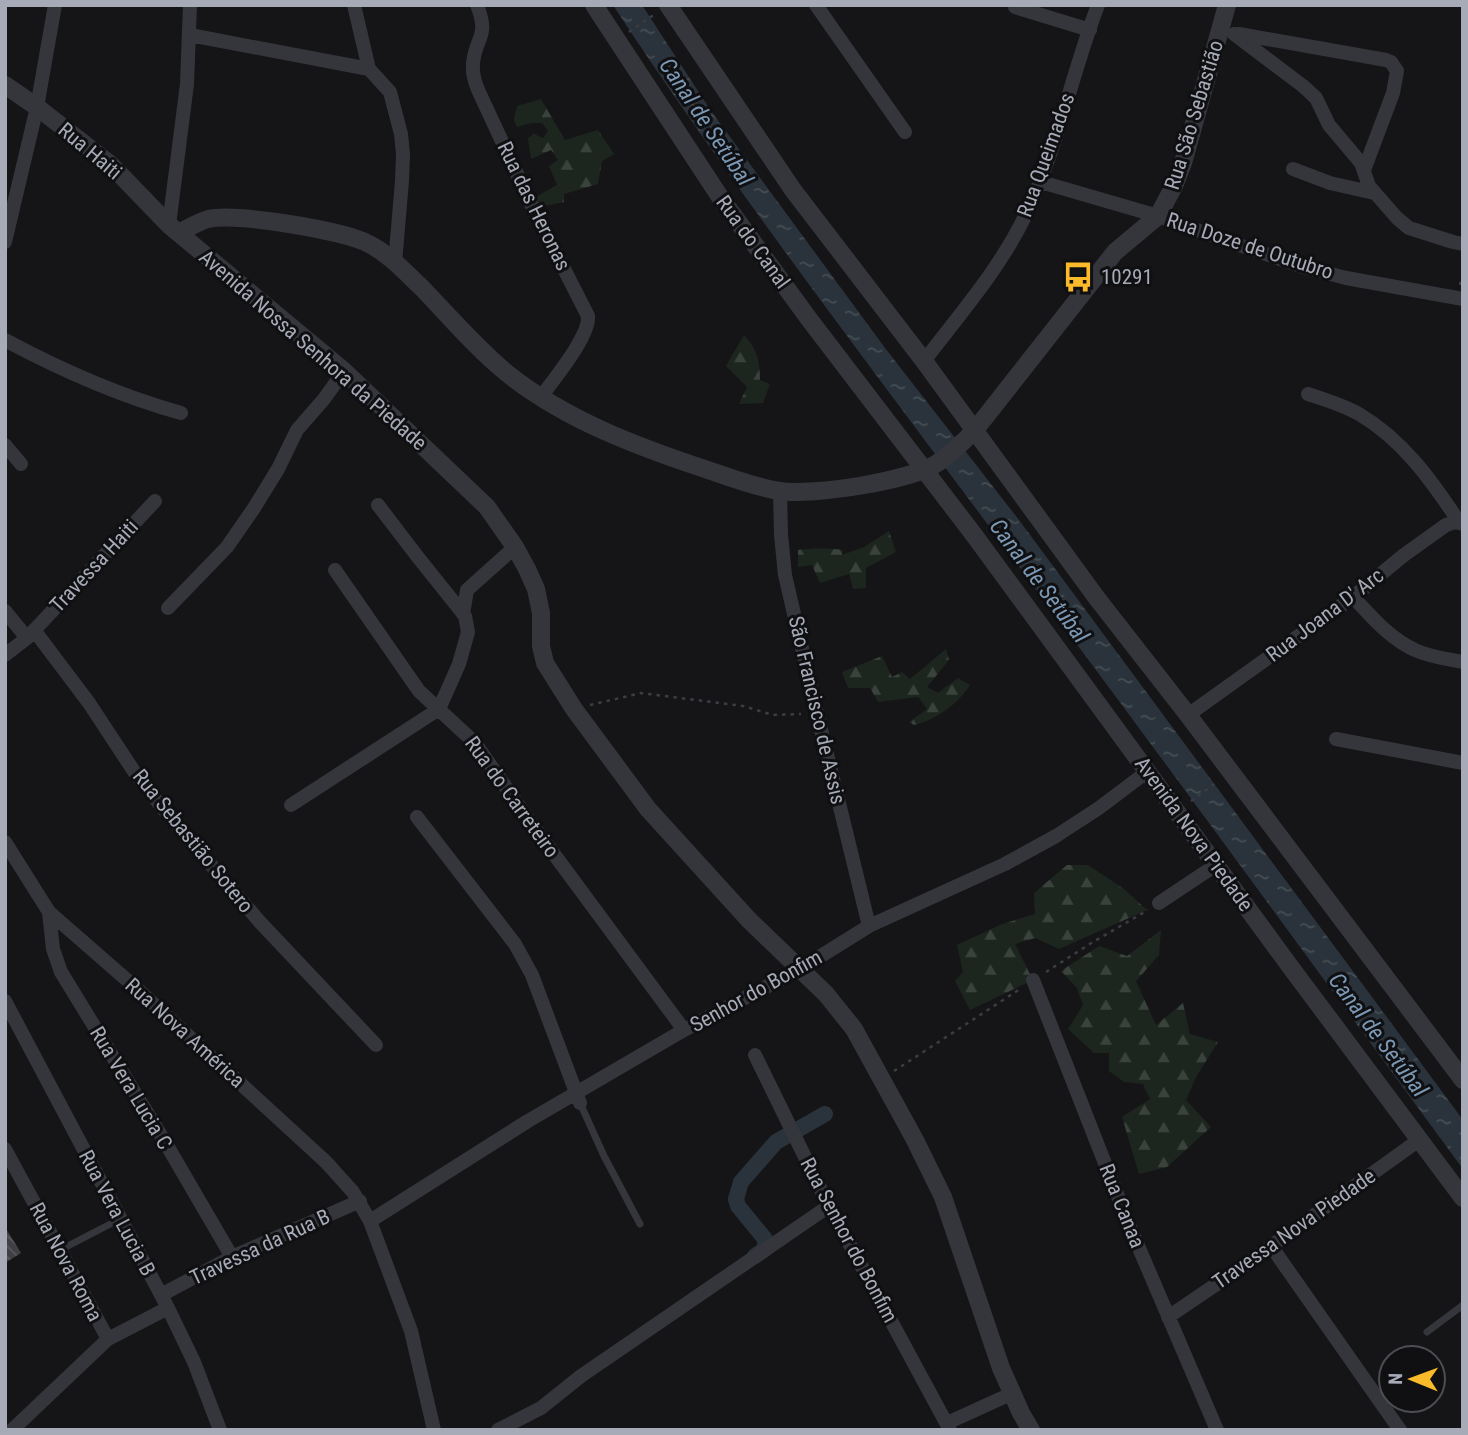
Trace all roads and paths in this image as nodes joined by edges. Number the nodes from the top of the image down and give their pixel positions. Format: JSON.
{"nodes":[{"id":1,"x":55,"y":5,"type":"edge"},
{"id":2,"x":190,"y":5,"type":"edge"},
{"id":3,"x":354,"y":5,"type":"edge"},
{"id":4,"x":477,"y":5,"type":"edge"},
{"id":5,"x":594,"y":5,"type":"edge"},
{"id":6,"x":667,"y":5,"type":"edge"},
{"id":7,"x":816,"y":5,"type":"edge"},
{"id":8,"x":1098,"y":5,"type":"edge"},
{"id":9,"x":1227,"y":5,"type":"edge"},
{"id":10,"x":1015,"y":7,"type":"edge"},
{"id":11,"x":652,"y":17,"type":"dead end"},
{"id":12,"x":1090,"y":30,"type":"junction"},
{"id":13,"x":1227,"y":32,"type":"junction"},
{"id":14,"x":629,"y":33,"type":"dead end"},
{"id":15,"x":190,"y":35,"type":"junction"},
{"id":16,"x":369,"y":69,"type":"junction"},
{"id":17,"x":5,"y":85,"type":"edge"},
{"id":18,"x":37,"y":107,"type":"junction"},
{"id":19,"x":905,"y":132,"type":"dead end"},
{"id":20,"x":1293,"y":169,"type":"dead end"},
{"id":21,"x":1364,"y":170,"type":"junction"},
{"id":22,"x":1041,"y":182,"type":"junction"},
{"id":23,"x":1374,"y":193,"type":"junction"},
{"id":24,"x":1158,"y":216,"type":"junction"},
{"id":25,"x":174,"y":229,"type":"junction"},
{"id":26,"x":5,"y":242,"type":"edge"},
{"id":27,"x":1463,"y":244,"type":"edge"},
{"id":28,"x":396,"y":263,"type":"junction"},
{"id":29,"x":1463,"y":299,"type":"edge"},
{"id":30,"x":5,"y":340,"type":"edge"},
{"id":31,"x":924,"y":361,"type":"junction"},
{"id":32,"x":344,"y":371,"type":"junction"},
{"id":33,"x":1308,"y":394,"type":"dead end"},
{"id":34,"x":541,"y":397,"type":"junction"},
{"id":35,"x":181,"y":413,"type":"dead end"},
{"id":36,"x":969,"y":436,"type":"junction"},
{"id":37,"x":5,"y":445,"type":"edge"},
{"id":38,"x":21,"y":464,"type":"dead end"},
{"id":39,"x":932,"y":466,"type":"junction"},
{"id":40,"x":780,"y":491,"type":"junction"},
{"id":41,"x":155,"y":501,"type":"dead end"},
{"id":42,"x":378,"y":505,"type":"dead end"},
{"id":43,"x":1461,"y":523,"type":"edge"},
{"id":44,"x":515,"y":547,"type":"junction"},
{"id":45,"x":335,"y":570,"type":"dead end"},
{"id":46,"x":1353,"y":597,"type":"junction"},
{"id":47,"x":168,"y":608,"type":"dead end"},
{"id":48,"x":5,"y":611,"type":"edge"},
{"id":49,"x":463,"y":614,"type":"junction"},
{"id":50,"x":30,"y":634,"type":"junction"},
{"id":51,"x":5,"y":655,"type":"edge"},
{"id":52,"x":1463,"y":662,"type":"edge"},
{"id":53,"x":439,"y":709,"type":"junction"},
{"id":54,"x":574,"y":709,"type":"junction"},
{"id":55,"x":817,"y":713,"type":"junction"},
{"id":56,"x":1188,"y":715,"type":"junction"},
{"id":57,"x":1336,"y":739,"type":"dead end"},
{"id":58,"x":1463,"y":762,"type":"edge"},
{"id":59,"x":1148,"y":771,"type":"junction"},
{"id":60,"x":1216,"y":782,"type":"dead end"},
{"id":61,"x":1192,"y":801,"type":"dead end"},
{"id":62,"x":291,"y":806,"type":"dead end"},
{"id":63,"x":417,"y":817,"type":"dead end"},
{"id":64,"x":5,"y":842,"type":"edge"},
{"id":65,"x":1216,"y":865,"type":"junction"},
{"id":66,"x":1158,"y":903,"type":"dead end"},
{"id":67,"x":49,"y":912,"type":"junction"},
{"id":68,"x":869,"y":926,"type":"junction"},
{"id":69,"x":800,"y":969,"type":"junction"},
{"id":70,"x":1033,"y":980,"type":"dead end"},
{"id":71,"x":5,"y":1000,"type":"edge"},
{"id":72,"x":684,"y":1030,"type":"junction"},
{"id":73,"x":376,"y":1045,"type":"dead end"},
{"id":74,"x":755,"y":1055,"type":"dead end"},
{"id":75,"x":1463,"y":1080,"type":"edge"},
{"id":76,"x":578,"y":1098,"type":"junction"},
{"id":77,"x":1419,"y":1140,"type":"junction"},
{"id":78,"x":5,"y":1149,"type":"edge"},
{"id":79,"x":1463,"y":1198,"type":"edge"},
{"id":80,"x":360,"y":1202,"type":"junction"},
{"id":81,"x":829,"y":1206,"type":"junction"},
{"id":82,"x":120,"y":1219,"type":"junction"},
{"id":83,"x":370,"y":1221,"type":"junction"},
{"id":84,"x":640,"y":1223,"type":"dead end"},
{"id":85,"x":1271,"y":1246,"type":"junction"},
{"id":86,"x":60,"y":1250,"type":"junction"},
{"id":87,"x":232,"y":1257,"type":"junction"},
{"id":88,"x":164,"y":1302,"type":"junction"},
{"id":89,"x":1463,"y":1305,"type":"edge"},
{"id":90,"x":1168,"y":1317,"type":"junction"},
{"id":91,"x":1427,"y":1332,"type":"dead end"},
{"id":92,"x":107,"y":1339,"type":"junction"},
{"id":93,"x":1013,"y":1393,"type":"junction"},
{"id":94,"x":948,"y":1426,"type":"edge"},
{"id":95,"x":12,"y":1430,"type":"edge"},
{"id":96,"x":220,"y":1430,"type":"edge"},
{"id":97,"x":434,"y":1430,"type":"edge"},
{"id":98,"x":498,"y":1430,"type":"edge"},
{"id":99,"x":1031,"y":1430,"type":"edge"},
{"id":100,"x":1217,"y":1430,"type":"edge"},
{"id":101,"x":1400,"y":1430,"type":"edge"}],
"edges":[{"from":1,"to":18,"type":"street"},
{"from":2,"to":15,"type":"street"},
{"from":3,"to":16,"type":"street"},
{"from":4,"to":34,"type":"street","name":"Rua das Heronas"},
{"from":5,"to":39,"type":"street","name":"Rua do Canal"},
{"from":6,"to":31,"type":"street"},
{"from":7,"to":19,"type":"street"},
{"from":8,"to":12,"type":"street","name":"Rua Queimados"},
{"from":9,"to":13,"type":"street","name":"Rua São Sebastião"},
{"from":10,"to":12,"type":"street"},
{"from":11,"to":14,"type":"path"},
{"from":12,"to":22,"type":"street","name":"Rua Queimados"},
{"from":13,"to":21,"type":"street"},
{"from":13,"to":21,"type":"street"},
{"from":13,"to":24,"type":"street","name":"Rua São Sebastião"},
{"from":15,"to":16,"type":"street"},
{"from":15,"to":25,"type":"street"},
{"from":16,"to":28,"type":"street"},
{"from":17,"to":18,"type":"street","name":"Rua Haiti"},
{"from":18,"to":25,"type":"street","name":"Rua Haiti"},
{"from":18,"to":26,"type":"street"},
{"from":20,"to":23,"type":"street"},
{"from":21,"to":23,"type":"street"},
{"from":22,"to":24,"type":"street","name":"Rua Doze de Outubro"},
{"from":22,"to":31,"type":"street","name":"Rua Queimados"},
{"from":23,"to":27,"type":"street"},
{"from":24,"to":29,"type":"street","name":"Rua Doze de Outubro"},
{"from":24,"to":36,"type":"street","name":"Rua São Sebastião"},
{"from":25,"to":28,"type":"street"},
{"from":25,"to":32,"type":"street","name":"Avenida Nossa Senhora da Piedade"},
{"from":28,"to":34,"type":"street"},
{"from":30,"to":35,"type":"street"},
{"from":31,"to":36,"type":"street"},
{"from":32,"to":44,"type":"street","name":"Avenida Nossa Senhora da Piedade"},
{"from":32,"to":47,"type":"street"},
{"from":33,"to":43,"type":"street"},
{"from":34,"to":40,"type":"street"},
{"from":36,"to":39,"type":"street","name":"Rua São Sebastião"},
{"from":36,"to":56,"type":"street"},
{"from":37,"to":38,"type":"street"},
{"from":39,"to":40,"type":"street"},
{"from":39,"to":59,"type":"street","name":"Avenida Nova Piedade"},
{"from":40,"to":55,"type":"street","name":"São Francisco de Assis"},
{"from":41,"to":50,"type":"street","name":"Travessa Haiti"},
{"from":42,"to":49,"type":"street"},
{"from":43,"to":46,"type":"street","name":"Rua Joana D' Arc"},
{"from":44,"to":49,"type":"street"},
{"from":44,"to":54,"type":"street","name":"Avenida Nossa Senhora da Piedade"},
{"from":45,"to":53,"type":"street","name":"Rua do Carreteiro"},
{"from":46,"to":52,"type":"street"},
{"from":46,"to":56,"type":"street","name":"Rua Joana D' Arc"},
{"from":48,"to":50,"type":"street","name":"Rua Sebastião Sotero"},
{"from":49,"to":53,"type":"street"},
{"from":50,"to":51,"type":"street"},
{"from":50,"to":73,"type":"street","name":"Rua Sebastião Sotero"},
{"from":53,"to":62,"type":"street"},
{"from":53,"to":72,"type":"street","name":"Rua do Carreteiro"},
{"from":54,"to":55,"type":"path"},
{"from":54,"to":69,"type":"street","name":"Avenida Nossa Senhora da Piedade"},
{"from":55,"to":68,"type":"street","name":"São Francisco de Assis"},
{"from":56,"to":75,"type":"street"},
{"from":57,"to":58,"type":"street"},
{"from":59,"to":65,"type":"street","name":"Avenida Nova Piedade"},
{"from":59,"to":68,"type":"street","name":"Senhor do Bonfim"},
{"from":60,"to":61,"type":"path"},
{"from":63,"to":76,"type":"street"},
{"from":64,"to":67,"type":"street","name":"Rua Nova América"},
{"from":65,"to":66,"type":"street"},
{"from":65,"to":77,"type":"street","name":"Avenida Nova Piedade"},
{"from":67,"to":80,"type":"street","name":"Rua Nova América"},
{"from":67,"to":87,"type":"street","name":"Rua Vera Lucia C"},
{"from":68,"to":69,"type":"street","name":"Senhor do Bonfim"},
{"from":69,"to":72,"type":"street","name":"Senhor do Bonfim"},
{"from":69,"to":93,"type":"street","name":"Avenida Nossa Senhora da Piedade"},
{"from":70,"to":90,"type":"street","name":"Rua Canaa"},
{"from":71,"to":82,"type":"street","name":"Rua Vera Lucia B"},
{"from":72,"to":76,"type":"street","name":"Senhor do Bonfim"},
{"from":74,"to":81,"type":"street","name":"Rua Senhor do Bonfim"},
{"from":76,"to":83,"type":"street","name":"Senhor do Bonfim"},
{"from":76,"to":84,"type":"lane"},
{"from":77,"to":79,"type":"street","name":"Avenida Nova Piedade"},
{"from":77,"to":85,"type":"street","name":"Travessa Nova Piedade"},
{"from":78,"to":86,"type":"street","name":"Rua Nova Roma"},
{"from":80,"to":83,"type":"street","name":"Rua Nova América"},
{"from":80,"to":87,"type":"street","name":"Travessa da Rua B"},
{"from":81,"to":94,"type":"street","name":"Rua Senhor do Bonfim"},
{"from":81,"to":98,"type":"street"},
{"from":82,"to":86,"type":"lane"},
{"from":82,"to":88,"type":"street","name":"Rua Vera Lucia B"},
{"from":83,"to":97,"type":"street","name":"Rua Nova América"},
{"from":85,"to":90,"type":"street","name":"Travessa Nova Piedade"},
{"from":85,"to":101,"type":"street"},
{"from":86,"to":92,"type":"street","name":"Rua Nova Roma"},
{"from":87,"to":88,"type":"street","name":"Travessa da Rua B"},
{"from":88,"to":92,"type":"street","name":"Travessa da Rua B"},
{"from":88,"to":96,"type":"street","name":"Rua Vera Lucia B"},
{"from":89,"to":91,"type":"lane"},
{"from":90,"to":100,"type":"street","name":"Rua Canaa"},
{"from":92,"to":95,"type":"street","name":"Travessa da Rua B"},
{"from":93,"to":94,"type":"street","name":"Rua Senhor do Bonfim"},
{"from":93,"to":99,"type":"street","name":"Avenida Nossa Senhora da Piedade"}]}
